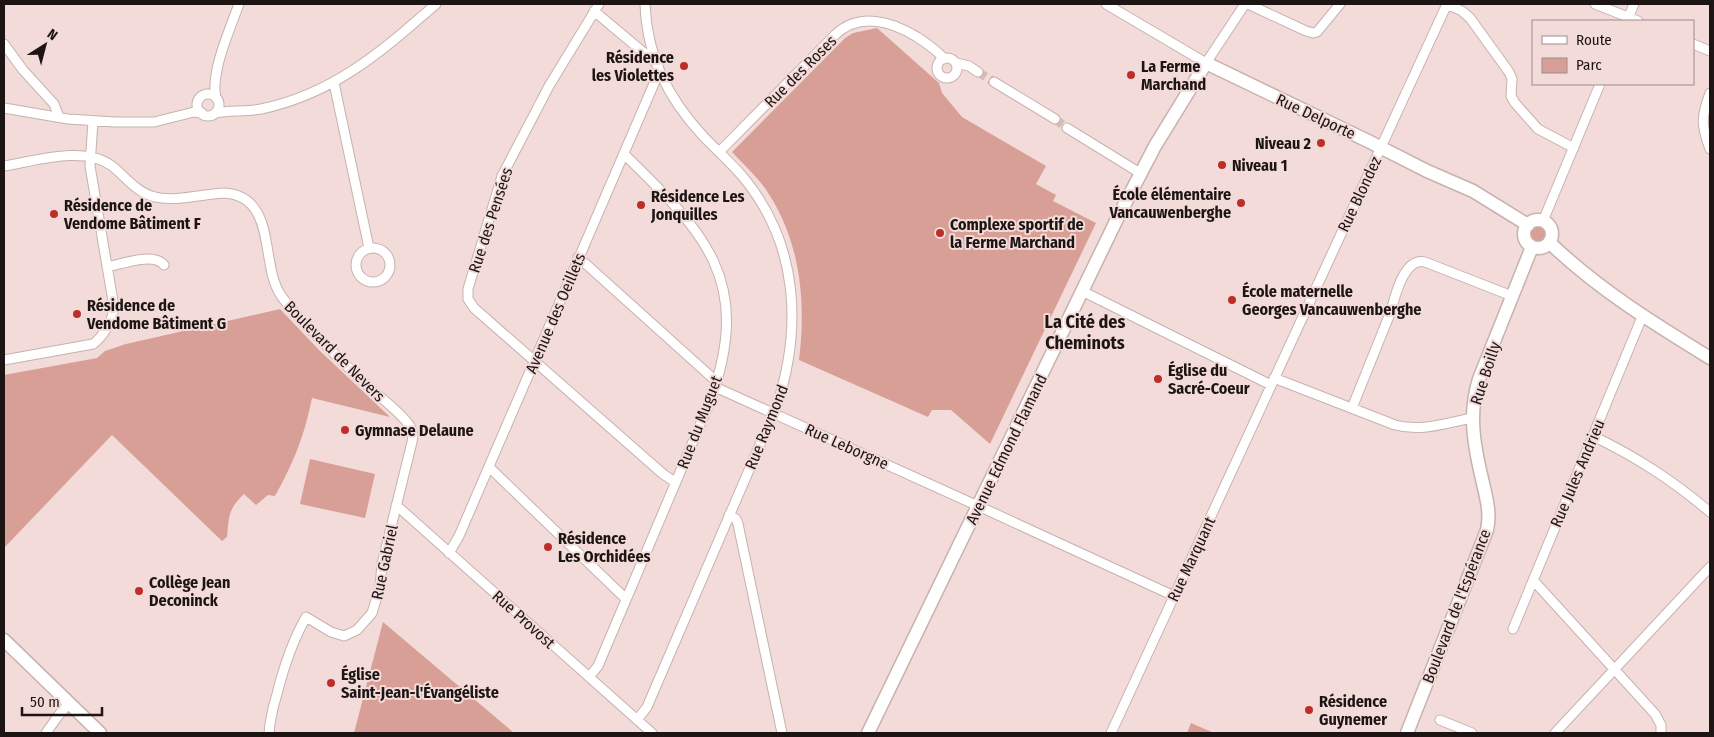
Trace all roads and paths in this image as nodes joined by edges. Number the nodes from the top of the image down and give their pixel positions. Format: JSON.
{"nodes":[{"id":1,"x":239,"y":4,"type":"edge"},
{"id":2,"x":436,"y":4,"type":"edge"},
{"id":3,"x":644,"y":4,"type":"edge"},
{"id":4,"x":1107,"y":4,"type":"edge"},
{"id":5,"x":1247,"y":4,"type":"edge"},
{"id":6,"x":1340,"y":4,"type":"edge"},
{"id":7,"x":1447,"y":4,"type":"edge"},
{"id":8,"x":1595,"y":4,"type":"edge"},
{"id":9,"x":1634,"y":4,"type":"edge"},
{"id":10,"x":597,"y":7,"type":"edge"},
{"id":11,"x":1627,"y":19,"type":"edge"},
{"id":12,"x":4,"y":44,"type":"edge"},
{"id":13,"x":1694,"y":44,"type":"edge"},
{"id":14,"x":1710,"y":51,"type":"edge"},
{"id":15,"x":944,"y":59,"type":"junction"},
{"id":16,"x":219,"y":62,"type":"junction"},
{"id":17,"x":656,"y":62,"type":"junction"},
{"id":18,"x":956,"y":63,"type":"junction"},
{"id":19,"x":1206,"y":63,"type":"junction"},
{"id":20,"x":659,"y":72,"type":"junction"},
{"id":21,"x":978,"y":72,"type":"tunnel mouth"},
{"id":22,"x":994,"y":82,"type":"tunnel mouth"},
{"id":23,"x":334,"y":83,"type":"junction"},
{"id":24,"x":1600,"y":85,"type":"edge"},
{"id":25,"x":1710,"y":93,"type":"edge"},
{"id":26,"x":216,"y":98,"type":"junction"},
{"id":27,"x":200,"y":99,"type":"junction"},
{"id":28,"x":4,"y":108,"type":"edge"},
{"id":29,"x":215,"y":113,"type":"junction"},
{"id":30,"x":202,"y":114,"type":"junction"},
{"id":31,"x":59,"y":117,"type":"junction"},
{"id":32,"x":1054,"y":120,"type":"tunnel mouth"},
{"id":33,"x":93,"y":121,"type":"junction"},
{"id":34,"x":1067,"y":128,"type":"tunnel mouth"},
{"id":35,"x":1381,"y":147,"type":"junction"},
{"id":36,"x":1574,"y":148,"type":"junction"},
{"id":37,"x":1710,"y":149,"type":"edge"},
{"id":38,"x":719,"y":152,"type":"junction"},
{"id":39,"x":624,"y":154,"type":"junction"},
{"id":40,"x":89,"y":156,"type":"junction"},
{"id":41,"x":4,"y":166,"type":"edge"},
{"id":42,"x":1140,"y":173,"type":"junction"},
{"id":43,"x":1543,"y":221,"type":"junction"},
{"id":44,"x":1528,"y":225,"type":"junction"},
{"id":45,"x":1550,"y":243,"type":"junction"},
{"id":46,"x":1532,"y":247,"type":"junction"},
{"id":47,"x":369,"y":248,"type":"junction"},
{"id":48,"x":578,"y":257,"type":"junction"},
{"id":49,"x":164,"y":264,"type":"dead end"},
{"id":50,"x":107,"y":267,"type":"junction"},
{"id":51,"x":1082,"y":292,"type":"junction"},
{"id":52,"x":1512,"y":296,"type":"junction"},
{"id":53,"x":1642,"y":317,"type":"junction"},
{"id":54,"x":1710,"y":358,"type":"edge"},
{"id":55,"x":4,"y":360,"type":"edge"},
{"id":56,"x":535,"y":361,"type":"junction"},
{"id":57,"x":1273,"y":382,"type":"junction"},
{"id":58,"x":716,"y":384,"type":"junction"},
{"id":59,"x":1352,"y":408,"type":"junction"},
{"id":60,"x":774,"y":414,"type":"junction"},
{"id":61,"x":1472,"y":418,"type":"junction"},
{"id":62,"x":412,"y":429,"type":"joint"},
{"id":63,"x":1593,"y":436,"type":"junction"},
{"id":64,"x":489,"y":467,"type":"junction"},
{"id":65,"x":675,"y":482,"type":"junction"},
{"id":66,"x":396,"y":505,"type":"junction"},
{"id":67,"x":978,"y":506,"type":"junction"},
{"id":68,"x":1710,"y":512,"type":"edge"},
{"id":69,"x":729,"y":515,"type":"junction"},
{"id":70,"x":449,"y":553,"type":"junction"},
{"id":71,"x":1710,"y":567,"type":"edge"},
{"id":72,"x":1533,"y":580,"type":"junction"},
{"id":73,"x":1174,"y":596,"type":"junction"},
{"id":74,"x":626,"y":599,"type":"junction"},
{"id":75,"x":1513,"y":630,"type":"dead end"},
{"id":76,"x":4,"y":640,"type":"edge"},
{"id":77,"x":1614,"y":669,"type":"junction"},
{"id":78,"x":589,"y":677,"type":"junction"},
{"id":79,"x":69,"y":703,"type":"junction"},
{"id":80,"x":638,"y":720,"type":"junction"},
{"id":81,"x":1440,"y":720,"type":"dead end"},
{"id":82,"x":46,"y":733,"type":"edge"},
{"id":83,"x":100,"y":733,"type":"edge"},
{"id":84,"x":269,"y":733,"type":"edge"},
{"id":85,"x":652,"y":733,"type":"edge"},
{"id":86,"x":782,"y":733,"type":"edge"},
{"id":87,"x":868,"y":733,"type":"edge"},
{"id":88,"x":1111,"y":733,"type":"edge"},
{"id":89,"x":1407,"y":733,"type":"edge"},
{"id":90,"x":1472,"y":733,"type":"edge"},
{"id":91,"x":1555,"y":733,"type":"edge"},
{"id":92,"x":1661,"y":733,"type":"edge"}],
"edges":[{"from":1,"to":16,"type":"street"},
{"from":2,"to":23,"type":"street"},
{"from":3,"to":17,"type":"street","name":"Rue Raymond"},
{"from":4,"to":19,"type":"street","name":"Rue Delporte"},
{"from":5,"to":6,"type":"street"},
{"from":5,"to":19,"type":"street"},
{"from":7,"to":35,"type":"street","name":"Rue Blondez"},
{"from":7,"to":36,"type":"street"},
{"from":8,"to":11,"type":"street"},
{"from":9,"to":11,"type":"street"},
{"from":10,"to":17,"type":"street","name":"Rue des Pensées"},
{"from":10,"to":56,"type":"street","name":"Rue des Pensées"},
{"from":12,"to":31,"type":"street"},
{"from":13,"to":14,"type":"street"},
{"from":15,"to":18,"type":"street","name":"Rue des Roses"},
{"from":15,"to":18,"type":"street"},
{"from":15,"to":38,"type":"street","name":"Rue des Roses"},
{"from":16,"to":26,"type":"street"},
{"from":16,"to":27,"type":"street"},
{"from":17,"to":20,"type":"street","name":"Rue Raymond"},
{"from":18,"to":21,"type":"street","name":"Rue des Roses"},
{"from":19,"to":35,"type":"street","name":"Rue Delporte"},
{"from":19,"to":42,"type":"street","name":"Avenue Edmond Flamand"},
{"from":20,"to":38,"type":"street","name":"Rue Raymond"},
{"from":20,"to":39,"type":"street","name":"Avenue des Oeillets"},
{"from":22,"to":32,"type":"street"},
{"from":23,"to":29,"type":"street"},
{"from":23,"to":47,"type":"street"},
{"from":24,"to":36,"type":"street"},
{"from":25,"to":37,"type":"street"},
{"from":26,"to":27,"type":"street"},
{"from":26,"to":29,"type":"street"},
{"from":27,"to":30,"type":"street"},
{"from":28,"to":31,"type":"street"},
{"from":29,"to":30,"type":"street"},
{"from":30,"to":33,"type":"street"},
{"from":31,"to":33,"type":"street"},
{"from":33,"to":40,"type":"street"},
{"from":34,"to":42,"type":"street"},
{"from":35,"to":44,"type":"street","name":"Rue Delporte"},
{"from":35,"to":57,"type":"street","name":"Rue Blondez"},
{"from":36,"to":43,"type":"street"},
{"from":38,"to":60,"type":"street","name":"Rue Raymond"},
{"from":39,"to":48,"type":"street","name":"Avenue des Oeillets"},
{"from":39,"to":58,"type":"street","name":"Rue du Muguet"},
{"from":40,"to":41,"type":"street","name":"Boulevard de Nevers"},
{"from":40,"to":50,"type":"street"},
{"from":40,"to":62,"type":"street","name":"Boulevard de Nevers"},
{"from":42,"to":51,"type":"street","name":"Avenue Edmond Flamand"},
{"from":43,"to":44,"type":"street"},
{"from":43,"to":45,"type":"street"},
{"from":44,"to":46,"type":"street"},
{"from":45,"to":46,"type":"street"},
{"from":45,"to":53,"type":"street"},
{"from":46,"to":52,"type":"street","name":"Rue Boilly"},
{"from":47,"to":47,"type":"street"},
{"from":48,"to":56,"type":"street","name":"Avenue des Oeillets"},
{"from":48,"to":58,"type":"street","name":"Rue Leborgne"},
{"from":49,"to":50,"type":"street"},
{"from":50,"to":55,"type":"street"},
{"from":51,"to":57,"type":"street","name":"Rue Boilly"},
{"from":51,"to":67,"type":"street","name":"Avenue Edmond Flamand"},
{"from":52,"to":59,"type":"street"},
{"from":52,"to":61,"type":"street","name":"Rue Boilly"},
{"from":53,"to":54,"type":"street"},
{"from":53,"to":63,"type":"street","name":"Rue Jules Andrieu"},
{"from":56,"to":64,"type":"street","name":"Avenue des Oeillets"},
{"from":56,"to":65,"type":"street","name":"Rue des Pensées"},
{"from":57,"to":59,"type":"street","name":"Rue Boilly"},
{"from":57,"to":73,"type":"street","name":"Rue Marquant"},
{"from":58,"to":60,"type":"street","name":"Rue Leborgne"},
{"from":58,"to":65,"type":"street","name":"Rue du Muguet"},
{"from":59,"to":61,"type":"street","name":"Rue Boilly"},
{"from":60,"to":67,"type":"street","name":"Rue Leborgne"},
{"from":60,"to":69,"type":"street","name":"Rue Raymond"},
{"from":61,"to":89,"type":"street","name":"Boulevard de l'Espérance"},
{"from":62,"to":66,"type":"street","name":"Rue Gabriel"},
{"from":63,"to":68,"type":"street"},
{"from":63,"to":72,"type":"street","name":"Rue Jules Andrieu"},
{"from":64,"to":70,"type":"street","name":"Avenue des Oeillets"},
{"from":64,"to":74,"type":"street"},
{"from":65,"to":74,"type":"street","name":"Rue du Muguet"},
{"from":66,"to":70,"type":"street","name":"Rue Provost"},
{"from":66,"to":84,"type":"street","name":"Rue Gabriel"},
{"from":67,"to":73,"type":"street","name":"Rue Leborgne"},
{"from":67,"to":87,"type":"street","name":"Avenue Edmond Flamand"},
{"from":69,"to":80,"type":"street","name":"Rue Raymond"},
{"from":69,"to":86,"type":"street"},
{"from":70,"to":78,"type":"street","name":"Rue Provost"},
{"from":71,"to":77,"type":"street"},
{"from":72,"to":75,"type":"street","name":"Rue Jules Andrieu"},
{"from":72,"to":77,"type":"street"},
{"from":73,"to":88,"type":"street","name":"Rue Marquant"},
{"from":74,"to":78,"type":"street","name":"Rue du Muguet"},
{"from":76,"to":79,"type":"street"},
{"from":77,"to":91,"type":"street"},
{"from":77,"to":92,"type":"street"},
{"from":78,"to":80,"type":"street","name":"Rue Provost"},
{"from":79,"to":82,"type":"street"},
{"from":79,"to":83,"type":"street"},
{"from":80,"to":85,"type":"street","name":"Rue Provost"},
{"from":81,"to":90,"type":"street"}]}
